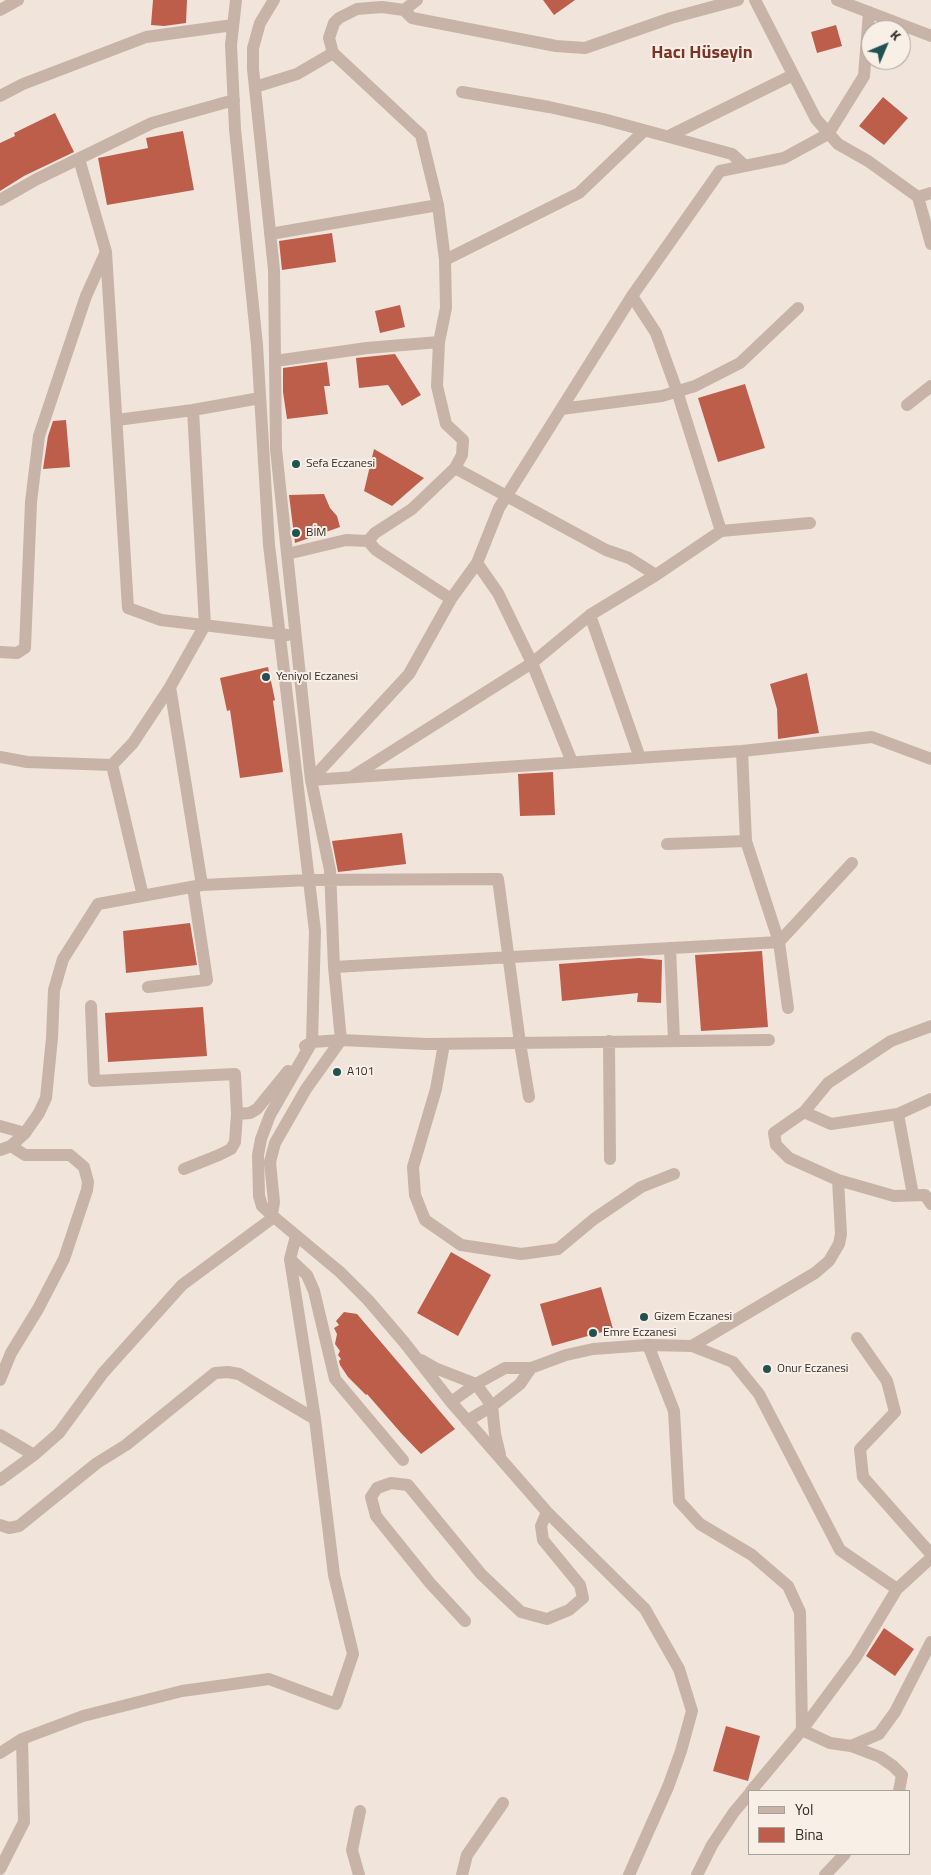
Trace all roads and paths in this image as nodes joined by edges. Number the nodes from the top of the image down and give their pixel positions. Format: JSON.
{"nodes":[{"id":1,"x":18,"y":0,"type":"edge"},
{"id":2,"x":236,"y":0,"type":"edge"},
{"id":3,"x":274,"y":0,"type":"edge"},
{"id":4,"x":417,"y":0,"type":"edge"},
{"id":5,"x":738,"y":0,"type":"edge"},
{"id":6,"x":754,"y":0,"type":"edge"},
{"id":7,"x":842,"y":1,"type":"edge"},
{"id":8,"x":381,"y":4,"type":"edge"},
{"id":9,"x":0,"y":10,"type":"edge"},
{"id":10,"x":404,"y":10,"type":"junction"},
{"id":11,"x":869,"y":12,"type":"junction"},
{"id":12,"x":233,"y":25,"type":"junction"},
{"id":13,"x":931,"y":36,"type":"edge"},
{"id":14,"x":333,"y":53,"type":"junction"},
{"id":15,"x":794,"y":75,"type":"junction"},
{"id":16,"x":255,"y":87,"type":"junction"},
{"id":17,"x":462,"y":92,"type":"dead end"},
{"id":18,"x":0,"y":96,"type":"edge"},
{"id":19,"x":234,"y":100,"type":"junction"},
{"id":20,"x":644,"y":131,"type":"junction"},
{"id":21,"x":828,"y":134,"type":"junction"},
{"id":22,"x":669,"y":136,"type":"junction"},
{"id":23,"x":79,"y":159,"type":"junction"},
{"id":24,"x":745,"y":166,"type":"junction"},
{"id":25,"x":931,"y":193,"type":"edge"},
{"id":26,"x":918,"y":197,"type":"junction"},
{"id":27,"x":0,"y":200,"type":"edge"},
{"id":28,"x":438,"y":205,"type":"junction"},
{"id":29,"x":270,"y":234,"type":"junction"},
{"id":30,"x":931,"y":244,"type":"edge"},
{"id":31,"x":106,"y":252,"type":"junction"},
{"id":32,"x":445,"y":260,"type":"junction"},
{"id":33,"x":632,"y":296,"type":"junction"},
{"id":34,"x":798,"y":308,"type":"dead end"},
{"id":35,"x":439,"y":342,"type":"junction"},
{"id":36,"x":275,"y":361,"type":"junction"},
{"id":37,"x":931,"y":386,"type":"edge"},
{"id":38,"x":677,"y":391,"type":"junction"},
{"id":39,"x":260,"y":398,"type":"junction"},
{"id":40,"x":907,"y":405,"type":"dead end"},
{"id":41,"x":561,"y":409,"type":"junction"},
{"id":42,"x":193,"y":410,"type":"junction"},
{"id":43,"x":117,"y":420,"type":"junction"},
{"id":44,"x":455,"y":468,"type":"junction"},
{"id":45,"x":508,"y":495,"type":"junction"},
{"id":46,"x":810,"y":523,"type":"dead end"},
{"id":47,"x":721,"y":531,"type":"junction"},
{"id":48,"x":368,"y":541,"type":"junction"},
{"id":49,"x":287,"y":554,"type":"junction"},
{"id":50,"x":477,"y":563,"type":"junction"},
{"id":51,"x":656,"y":575,"type":"junction"},
{"id":52,"x":451,"y":599,"type":"junction"},
{"id":53,"x":590,"y":615,"type":"junction"},
{"id":54,"x":205,"y":625,"type":"junction"},
{"id":55,"x":280,"y":635,"type":"junction"},
{"id":56,"x":295,"y":635,"type":"junction"},
{"id":57,"x":0,"y":652,"type":"edge"},
{"id":58,"x":532,"y":663,"type":"junction"},
{"id":59,"x":170,"y":687,"type":"junction"},
{"id":60,"x":742,"y":751,"type":"junction"},
{"id":61,"x":0,"y":757,"type":"edge"},
{"id":62,"x":640,"y":758,"type":"junction"},
{"id":63,"x":931,"y":759,"type":"edge"},
{"id":64,"x":572,"y":762,"type":"junction"},
{"id":65,"x":112,"y":765,"type":"junction"},
{"id":66,"x":351,"y":777,"type":"junction"},
{"id":67,"x":310,"y":780,"type":"junction"},
{"id":68,"x":746,"y":841,"type":"junction"},
{"id":69,"x":667,"y":844,"type":"dead end"},
{"id":70,"x":852,"y":864,"type":"dead end"},
{"id":71,"x":308,"y":880,"type":"junction"},
{"id":72,"x":330,"y":880,"type":"junction"},
{"id":73,"x":197,"y":886,"type":"junction"},
{"id":74,"x":143,"y":896,"type":"junction"},
{"id":75,"x":779,"y":942,"type":"junction"},
{"id":76,"x":670,"y":948,"type":"junction"},
{"id":77,"x":509,"y":957,"type":"junction"},
{"id":78,"x":334,"y":967,"type":"junction"},
{"id":79,"x":148,"y":987,"type":"dead end"},
{"id":80,"x":91,"y":1006,"type":"dead end"},
{"id":81,"x":788,"y":1008,"type":"dead end"},
{"id":82,"x":931,"y":1026,"type":"edge"},
{"id":83,"x":340,"y":1040,"type":"junction"},
{"id":84,"x":674,"y":1040,"type":"junction"},
{"id":85,"x":769,"y":1040,"type":"dead end"},
{"id":86,"x":609,"y":1041,"type":"junction"},
{"id":87,"x":312,"y":1042,"type":"junction"},
{"id":88,"x":520,"y":1043,"type":"junction"},
{"id":89,"x":444,"y":1044,"type":"junction"},
{"id":90,"x":529,"y":1096,"type":"dead end"},
{"id":91,"x":931,"y":1099,"type":"edge"},
{"id":92,"x":804,"y":1112,"type":"junction"},
{"id":93,"x":237,"y":1114,"type":"junction"},
{"id":94,"x":898,"y":1114,"type":"junction"},
{"id":95,"x":0,"y":1126,"type":"edge"},
{"id":96,"x":25,"y":1133,"type":"junction"},
{"id":97,"x":5,"y":1148,"type":"edge"},
{"id":98,"x":610,"y":1159,"type":"dead end"},
{"id":99,"x":184,"y":1169,"type":"dead end"},
{"id":100,"x":674,"y":1174,"type":"dead end"},
{"id":101,"x":838,"y":1180,"type":"junction"},
{"id":102,"x":913,"y":1195,"type":"junction"},
{"id":103,"x":931,"y":1204,"type":"edge"},
{"id":104,"x":273,"y":1216,"type":"junction"},
{"id":105,"x":296,"y":1236,"type":"junction"},
{"id":106,"x":290,"y":1259,"type":"junction"},
{"id":107,"x":857,"y":1338,"type":"dead end"},
{"id":108,"x":648,"y":1345,"type":"junction"},
{"id":109,"x":692,"y":1346,"type":"junction"},
{"id":110,"x":416,"y":1358,"type":"junction"},
{"id":111,"x":531,"y":1368,"type":"junction"},
{"id":112,"x":0,"y":1380,"type":"edge"},
{"id":113,"x":476,"y":1384,"type":"junction"},
{"id":114,"x":451,"y":1402,"type":"junction"},
{"id":115,"x":492,"y":1406,"type":"junction"},
{"id":116,"x":315,"y":1419,"type":"junction"},
{"id":117,"x":467,"y":1421,"type":"junction"},
{"id":118,"x":0,"y":1435,"type":"edge"},
{"id":119,"x":34,"y":1455,"type":"junction"},
{"id":120,"x":501,"y":1458,"type":"junction"},
{"id":121,"x":403,"y":1460,"type":"dead end"},
{"id":122,"x":0,"y":1480,"type":"edge"},
{"id":123,"x":547,"y":1512,"type":"junction"},
{"id":124,"x":0,"y":1526,"type":"edge"},
{"id":125,"x":931,"y":1554,"type":"edge"},
{"id":126,"x":931,"y":1558,"type":"edge"},
{"id":127,"x":897,"y":1589,"type":"junction"},
{"id":128,"x":466,"y":1621,"type":"dead end"},
{"id":129,"x":931,"y":1642,"type":"edge"},
{"id":130,"x":802,"y":1730,"type":"junction"},
{"id":131,"x":22,"y":1739,"type":"junction"},
{"id":132,"x":851,"y":1746,"type":"junction"},
{"id":133,"x":0,"y":1753,"type":"edge"},
{"id":134,"x":752,"y":1790,"type":"edge"},
{"id":135,"x":899,"y":1790,"type":"edge"},
{"id":136,"x":748,"y":1794,"type":"edge"},
{"id":137,"x":503,"y":1803,"type":"dead end"},
{"id":138,"x":360,"y":1811,"type":"dead end"},
{"id":139,"x":844,"y":1855,"type":"edge"},
{"id":140,"x":0,"y":1870,"type":"edge"},
{"id":141,"x":359,"y":1875,"type":"edge"},
{"id":142,"x":462,"y":1875,"type":"edge"},
{"id":143,"x":628,"y":1875,"type":"edge"},
{"id":144,"x":697,"y":1875,"type":"edge"},
{"id":145,"x":825,"y":1875,"type":"edge"}],
"edges":[{"from":1,"to":9,"type":"street"},
{"from":2,"to":12,"type":"street"},
{"from":3,"to":16,"type":"street"},
{"from":4,"to":10,"type":"street"},
{"from":5,"to":10,"type":"street"},
{"from":6,"to":15,"type":"street"},
{"from":7,"to":11,"type":"street"},
{"from":8,"to":10,"type":"street"},
{"from":8,"to":14,"type":"street"},
{"from":11,"to":13,"type":"street"},
{"from":11,"to":21,"type":"street"},
{"from":12,"to":18,"type":"street"},
{"from":12,"to":19,"type":"street"},
{"from":14,"to":16,"type":"street"},
{"from":14,"to":28,"type":"street"},
{"from":15,"to":21,"type":"street"},
{"from":15,"to":22,"type":"street"},
{"from":16,"to":29,"type":"street"},
{"from":17,"to":20,"type":"street"},
{"from":19,"to":23,"type":"street"},
{"from":19,"to":39,"type":"street"},
{"from":20,"to":22,"type":"street"},
{"from":20,"to":32,"type":"street"},
{"from":21,"to":24,"type":"street"},
{"from":21,"to":26,"type":"street"},
{"from":22,"to":24,"type":"street"},
{"from":23,"to":27,"type":"street"},
{"from":23,"to":31,"type":"street"},
{"from":24,"to":33,"type":"street"},
{"from":25,"to":26,"type":"street"},
{"from":26,"to":30,"type":"street"},
{"from":28,"to":29,"type":"street"},
{"from":28,"to":32,"type":"street"},
{"from":29,"to":36,"type":"street"},
{"from":31,"to":43,"type":"street"},
{"from":31,"to":57,"type":"street"},
{"from":32,"to":35,"type":"street"},
{"from":33,"to":38,"type":"street"},
{"from":33,"to":41,"type":"street"},
{"from":34,"to":38,"type":"street"},
{"from":35,"to":36,"type":"street"},
{"from":35,"to":44,"type":"street"},
{"from":36,"to":49,"type":"street"},
{"from":37,"to":40,"type":"street"},
{"from":38,"to":41,"type":"street"},
{"from":38,"to":47,"type":"street"},
{"from":39,"to":42,"type":"street"},
{"from":39,"to":55,"type":"street"},
{"from":41,"to":45,"type":"street"},
{"from":42,"to":43,"type":"street"},
{"from":42,"to":54,"type":"street"},
{"from":43,"to":54,"type":"street"},
{"from":44,"to":45,"type":"street"},
{"from":44,"to":48,"type":"street"},
{"from":45,"to":50,"type":"street"},
{"from":45,"to":51,"type":"street"},
{"from":46,"to":47,"type":"street"},
{"from":47,"to":51,"type":"street"},
{"from":48,"to":49,"type":"street"},
{"from":48,"to":52,"type":"street"},
{"from":49,"to":56,"type":"street"},
{"from":50,"to":52,"type":"street"},
{"from":50,"to":58,"type":"street"},
{"from":51,"to":53,"type":"street"},
{"from":52,"to":67,"type":"street"},
{"from":53,"to":58,"type":"street"},
{"from":53,"to":62,"type":"street"},
{"from":54,"to":55,"type":"street"},
{"from":54,"to":59,"type":"street"},
{"from":55,"to":56,"type":"street"},
{"from":55,"to":71,"type":"street"},
{"from":56,"to":67,"type":"street"},
{"from":58,"to":64,"type":"street"},
{"from":58,"to":66,"type":"street"},
{"from":59,"to":65,"type":"street"},
{"from":59,"to":73,"type":"street"},
{"from":60,"to":62,"type":"street"},
{"from":60,"to":63,"type":"street"},
{"from":60,"to":68,"type":"street"},
{"from":61,"to":65,"type":"street"},
{"from":62,"to":64,"type":"street"},
{"from":64,"to":66,"type":"street"},
{"from":65,"to":74,"type":"street"},
{"from":66,"to":67,"type":"street"},
{"from":67,"to":72,"type":"street"},
{"from":68,"to":69,"type":"street"},
{"from":68,"to":75,"type":"street"},
{"from":70,"to":75,"type":"street"},
{"from":71,"to":72,"type":"street"},
{"from":71,"to":73,"type":"street"},
{"from":71,"to":87,"type":"street"},
{"from":72,"to":77,"type":"street"},
{"from":72,"to":78,"type":"street"},
{"from":73,"to":74,"type":"street"},
{"from":73,"to":79,"type":"street"},
{"from":74,"to":96,"type":"street"},
{"from":75,"to":76,"type":"street"},
{"from":75,"to":81,"type":"street"},
{"from":76,"to":77,"type":"street"},
{"from":76,"to":84,"type":"street"},
{"from":77,"to":78,"type":"street"},
{"from":77,"to":88,"type":"street"},
{"from":78,"to":83,"type":"street"},
{"from":80,"to":93,"type":"street"},
{"from":82,"to":92,"type":"street"},
{"from":83,"to":87,"type":"street"},
{"from":83,"to":89,"type":"street"},
{"from":83,"to":104,"type":"street"},
{"from":84,"to":85,"type":"street"},
{"from":84,"to":86,"type":"street"},
{"from":86,"to":88,"type":"street"},
{"from":86,"to":98,"type":"street"},
{"from":87,"to":93,"type":"street"},
{"from":87,"to":104,"type":"street"},
{"from":88,"to":89,"type":"street"},
{"from":88,"to":90,"type":"street"},
{"from":89,"to":100,"type":"street"},
{"from":91,"to":94,"type":"street"},
{"from":92,"to":94,"type":"street"},
{"from":92,"to":101,"type":"street"},
{"from":93,"to":99,"type":"street"},
{"from":94,"to":102,"type":"street"},
{"from":95,"to":96,"type":"street"},
{"from":96,"to":97,"type":"street"},
{"from":97,"to":112,"type":"street"},
{"from":101,"to":102,"type":"street"},
{"from":101,"to":109,"type":"street"},
{"from":102,"to":103,"type":"street"},
{"from":104,"to":105,"type":"street"},
{"from":104,"to":119,"type":"street"},
{"from":105,"to":106,"type":"street"},
{"from":105,"to":110,"type":"street"},
{"from":106,"to":116,"type":"street"},
{"from":106,"to":121,"type":"street"},
{"from":107,"to":125,"type":"street"},
{"from":108,"to":109,"type":"street"},
{"from":108,"to":111,"type":"street"},
{"from":108,"to":130,"type":"street"},
{"from":109,"to":127,"type":"street"},
{"from":110,"to":113,"type":"street"},
{"from":110,"to":114,"type":"street"},
{"from":111,"to":113,"type":"street"},
{"from":111,"to":115,"type":"street"},
{"from":113,"to":114,"type":"street"},
{"from":113,"to":115,"type":"street"},
{"from":114,"to":117,"type":"street"},
{"from":115,"to":117,"type":"street"},
{"from":115,"to":120,"type":"street"},
{"from":116,"to":124,"type":"street"},
{"from":116,"to":131,"type":"street"},
{"from":117,"to":120,"type":"street"},
{"from":118,"to":119,"type":"street"},
{"from":119,"to":122,"type":"street"},
{"from":120,"to":123,"type":"street"},
{"from":123,"to":128,"type":"street"},
{"from":123,"to":143,"type":"street"},
{"from":126,"to":127,"type":"street"},
{"from":127,"to":130,"type":"street"},
{"from":129,"to":132,"type":"street"},
{"from":130,"to":132,"type":"street"},
{"from":130,"to":134,"type":"street"},
{"from":131,"to":133,"type":"street"},
{"from":131,"to":140,"type":"street"},
{"from":132,"to":135,"type":"street"},
{"from":136,"to":144,"type":"street"},
{"from":137,"to":142,"type":"street"},
{"from":138,"to":141,"type":"street"},
{"from":139,"to":145,"type":"street"}]}
